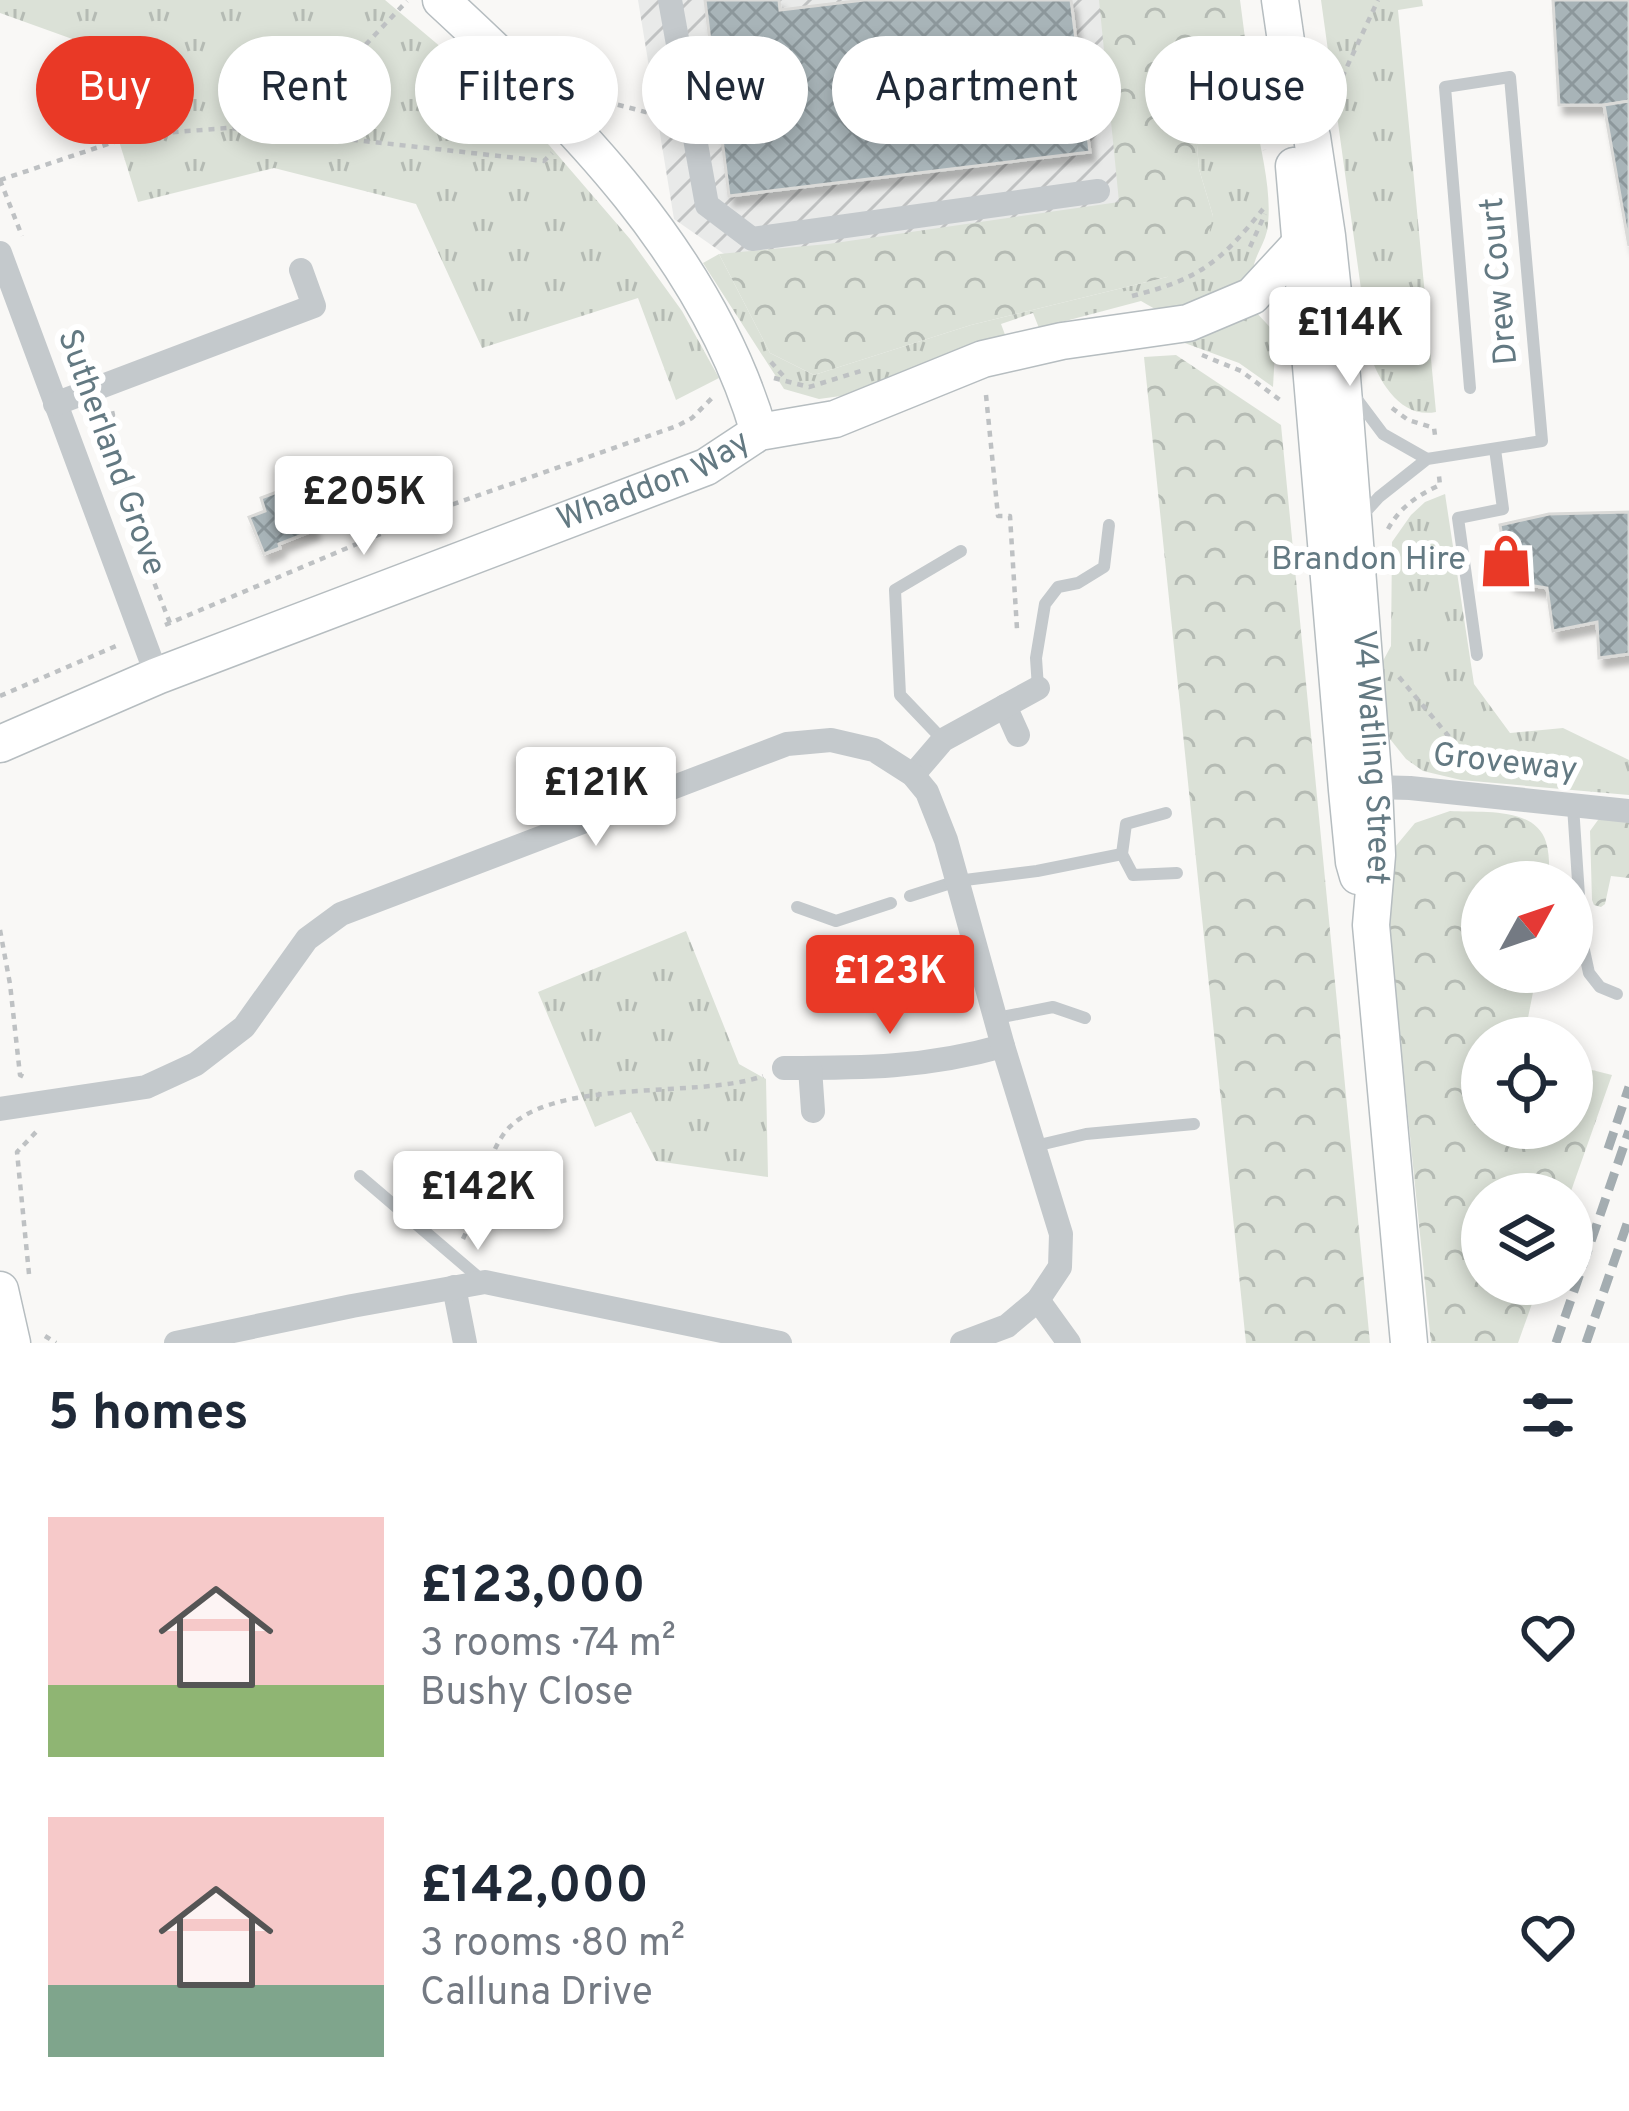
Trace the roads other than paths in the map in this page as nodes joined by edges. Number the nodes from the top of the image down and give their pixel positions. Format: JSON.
{"nodes":[{"id":1,"x":441,"y":0,"type":"edge"},
{"id":2,"x":670,"y":0,"type":"edge"},
{"id":3,"x":1280,"y":0,"type":"edge"},
{"id":4,"x":1285,"y":36,"type":"edge"},
{"id":5,"x":1291,"y":144,"type":"edge"},
{"id":6,"x":1313,"y":144,"type":"edge"},
{"id":7,"x":1098,"y":190,"type":"dead end"},
{"id":8,"x":1300,"y":244,"type":"junction"},
{"id":9,"x":3,"y":268,"type":"edge"},
{"id":10,"x":301,"y":270,"type":"dead end"},
{"id":11,"x":1342,"y":377,"type":"junction"},
{"id":12,"x":1470,"y":388,"type":"dead end"},
{"id":13,"x":55,"y":404,"type":"junction"},
{"id":14,"x":760,"y":432,"type":"junction"},
{"id":15,"x":1495,"y":449,"type":"junction"},
{"id":16,"x":1427,"y":459,"type":"junction"},
{"id":17,"x":1354,"y":524,"type":"junction"},
{"id":18,"x":1109,"y":526,"type":"dead end"},
{"id":19,"x":961,"y":551,"type":"dead end"},
{"id":20,"x":1477,"y":655,"type":"dead end"},
{"id":21,"x":157,"y":676,"type":"junction"},
{"id":22,"x":1037,"y":688,"type":"joint"},
{"id":23,"x":1005,"y":706,"type":"junction"},
{"id":24,"x":1018,"y":735,"type":"dead end"},
{"id":25,"x":943,"y":740,"type":"junction"},
{"id":26,"x":0,"y":744,"type":"edge"},
{"id":27,"x":914,"y":776,"type":"junction"},
{"id":28,"x":1374,"y":787,"type":"junction"},
{"id":29,"x":1574,"y":805,"type":"junction"},
{"id":30,"x":1629,"y":811,"type":"edge"},
{"id":31,"x":1166,"y":813,"type":"dead end"},
{"id":32,"x":1122,"y":854,"type":"junction"},
{"id":33,"x":1177,"y":873,"type":"dead end"},
{"id":34,"x":957,"y":880,"type":"junction"},
{"id":35,"x":910,"y":896,"type":"dead end"},
{"id":36,"x":892,"y":903,"type":"dead end"},
{"id":37,"x":797,"y":907,"type":"dead end"},
{"id":38,"x":1372,"y":925,"type":"junction"},
{"id":39,"x":1617,"y":994,"type":"dead end"},
{"id":40,"x":995,"y":1018,"type":"junction"},
{"id":41,"x":1085,"y":1018,"type":"dead end"},
{"id":42,"x":1003,"y":1046,"type":"junction"},
{"id":43,"x":784,"y":1068,"type":"road end"},
{"id":44,"x":810,"y":1068,"type":"junction"},
{"id":45,"x":0,"y":1109,"type":"edge"},
{"id":46,"x":813,"y":1111,"type":"dead end"},
{"id":47,"x":1194,"y":1124,"type":"dead end"},
{"id":48,"x":1032,"y":1141,"type":"junction"},
{"id":49,"x":360,"y":1176,"type":"dead end"},
{"id":50,"x":485,"y":1282,"type":"junction"},
{"id":51,"x":15,"y":1284,"type":"edge"},
{"id":52,"x":454,"y":1287,"type":"junction"},
{"id":53,"x":1038,"y":1300,"type":"junction"},
{"id":54,"x":23,"y":1333,"type":"edge"},
{"id":55,"x":176,"y":1343,"type":"edge"},
{"id":56,"x":466,"y":1343,"type":"edge"},
{"id":57,"x":780,"y":1343,"type":"edge"},
{"id":58,"x":962,"y":1343,"type":"edge"},
{"id":59,"x":1069,"y":1343,"type":"edge"},
{"id":60,"x":1409,"y":1343,"type":"edge"}],
"edges":[{"from":1,"to":14,"type":"street"},
{"from":2,"to":7,"type":"street"},
{"from":3,"to":4,"type":"street","name":"V4 Watling Street"},
{"from":5,"to":8,"type":"street","name":"V4 Watling Street"},
{"from":6,"to":11,"type":"street","name":"V4 Watling Street"},
{"from":8,"to":14,"type":"street","name":"Whaddon Way"},
{"from":8,"to":38,"type":"street","name":"V4 Watling Street"},
{"from":9,"to":13,"type":"street","name":"Sutherland Grove"},
{"from":10,"to":13,"type":"street"},
{"from":11,"to":16,"type":"lane"},
{"from":11,"to":17,"type":"street","name":"V4 Watling Street"},
{"from":12,"to":15,"type":"lane","name":"Drew Court"},
{"from":13,"to":21,"type":"street","name":"Sutherland Grove"},
{"from":14,"to":21,"type":"street","name":"Whaddon Way"},
{"from":15,"to":16,"type":"lane","name":"Drew Court"},
{"from":15,"to":20,"type":"lane"},
{"from":16,"to":17,"type":"lane"},
{"from":17,"to":28,"type":"street","name":"V4 Watling Street"},
{"from":18,"to":22,"type":"lane"},
{"from":19,"to":25,"type":"lane"},
{"from":21,"to":26,"type":"street","name":"Whaddon Way"},
{"from":22,"to":23,"type":"street"},
{"from":23,"to":24,"type":"street"},
{"from":23,"to":25,"type":"street"},
{"from":25,"to":27,"type":"street"},
{"from":27,"to":34,"type":"street"},
{"from":27,"to":45,"type":"street"},
{"from":28,"to":29,"type":"street","name":"Groveway"},
{"from":28,"to":38,"type":"street","name":"V4 Watling Street"},
{"from":29,"to":30,"type":"street","name":"Groveway"},
{"from":29,"to":39,"type":"lane"},
{"from":31,"to":32,"type":"lane"},
{"from":32,"to":33,"type":"lane"},
{"from":32,"to":34,"type":"lane"},
{"from":34,"to":35,"type":"lane"},
{"from":34,"to":40,"type":"street"},
{"from":36,"to":37,"type":"lane"},
{"from":38,"to":60,"type":"street","name":"V4 Watling Street"},
{"from":40,"to":41,"type":"lane"},
{"from":40,"to":42,"type":"street"},
{"from":42,"to":44,"type":"street"},
{"from":42,"to":48,"type":"street"},
{"from":43,"to":44,"type":"street"},
{"from":44,"to":46,"type":"street"},
{"from":47,"to":48,"type":"lane"},
{"from":48,"to":53,"type":"street"},
{"from":49,"to":50,"type":"lane"},
{"from":50,"to":52,"type":"street"},
{"from":50,"to":57,"type":"street"},
{"from":51,"to":54,"type":"street"},
{"from":52,"to":55,"type":"street"},
{"from":52,"to":56,"type":"street"},
{"from":53,"to":58,"type":"street"},
{"from":53,"to":59,"type":"street"}]}
